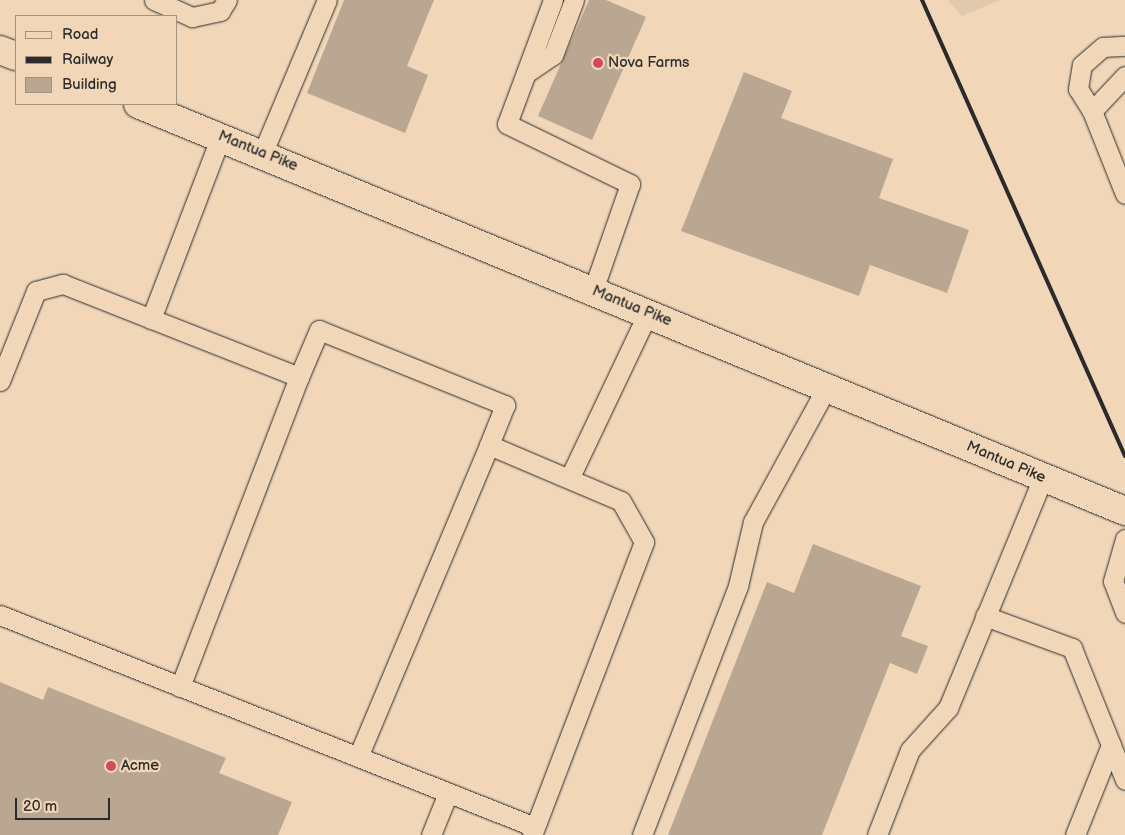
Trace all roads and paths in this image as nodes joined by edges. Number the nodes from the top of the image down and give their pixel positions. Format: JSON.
{"nodes":[{"id":1,"x":154,"y":0,"type":"edge"},
{"id":2,"x":227,"y":0,"type":"edge"},
{"id":3,"x":327,"y":0,"type":"edge"},
{"id":4,"x":553,"y":0,"type":"edge"},
{"id":5,"x":574,"y":0,"type":"edge"},
{"id":6,"x":1125,"y":46,"type":"edge"},
{"id":7,"x":0,"y":50,"type":"edge"},
{"id":8,"x":15,"y":56,"type":"edge"},
{"id":9,"x":526,"y":73,"type":"junction"},
{"id":10,"x":1125,"y":76,"type":"edge"},
{"id":11,"x":141,"y":105,"type":"edge"},
{"id":12,"x":1092,"y":111,"type":"junction"},
{"id":13,"x":221,"y":136,"type":"junction"},
{"id":14,"x":263,"y":152,"type":"junction"},
{"id":15,"x":1125,"y":194,"type":"edge"},
{"id":16,"x":592,"y":290,"type":"junction"},
{"id":17,"x":648,"y":313,"type":"junction"},
{"id":18,"x":150,"y":319,"type":"junction"},
{"id":19,"x":299,"y":378,"type":"junction"},
{"id":20,"x":0,"y":381,"type":"edge"},
{"id":21,"x":827,"y":388,"type":"junction"},
{"id":22,"x":489,"y":445,"type":"junction"},
{"id":23,"x":570,"y":477,"type":"junction"},
{"id":24,"x":1042,"y":477,"type":"junction"},
{"id":25,"x":1125,"y":511,"type":"edge"},
{"id":26,"x":1125,"y":539,"type":"edge"},
{"id":27,"x":1125,"y":612,"type":"edge"},
{"id":28,"x":0,"y":615,"type":"edge"},
{"id":29,"x":985,"y":616,"type":"junction"},
{"id":30,"x":180,"y":687,"type":"junction"},
{"id":31,"x":1111,"y":745,"type":"junction"},
{"id":32,"x":358,"y":757,"type":"junction"},
{"id":33,"x":1125,"y":780,"type":"edge"},
{"id":34,"x":448,"y":793,"type":"junction"},
{"id":35,"x":534,"y":831,"type":"edge"},
{"id":36,"x":431,"y":835,"type":"edge"},
{"id":37,"x":642,"y":835,"type":"edge"},
{"id":38,"x":877,"y":835,"type":"edge"},
{"id":39,"x":1075,"y":835,"type":"edge"}],
"edges":[{"from":1,"to":2,"type":"lane"},
{"from":3,"to":14,"type":"lane"},
{"from":4,"to":9,"type":"lane"},
{"from":5,"to":9,"type":"lane"},
{"from":6,"to":12,"type":"lane"},
{"from":7,"to":8,"type":"main road"},
{"from":9,"to":16,"type":"lane"},
{"from":10,"to":12,"type":"lane"},
{"from":11,"to":13,"type":"main road","name":"Mantua Pike"},
{"from":12,"to":15,"type":"lane"},
{"from":13,"to":14,"type":"main road","name":"Mantua Pike"},
{"from":13,"to":18,"type":"lane"},
{"from":14,"to":16,"type":"main road","name":"Mantua Pike"},
{"from":16,"to":17,"type":"main road","name":"Mantua Pike"},
{"from":17,"to":21,"type":"main road","name":"Mantua Pike"},
{"from":17,"to":23,"type":"lane"},
{"from":18,"to":19,"type":"lane"},
{"from":18,"to":20,"type":"lane"},
{"from":19,"to":22,"type":"lane"},
{"from":19,"to":30,"type":"lane"},
{"from":21,"to":24,"type":"main road","name":"Mantua Pike"},
{"from":21,"to":37,"type":"lane"},
{"from":22,"to":23,"type":"lane"},
{"from":22,"to":32,"type":"lane"},
{"from":23,"to":35,"type":"lane"},
{"from":24,"to":25,"type":"main road","name":"Mantua Pike"},
{"from":24,"to":29,"type":"lane"},
{"from":26,"to":27,"type":"lane"},
{"from":28,"to":30,"type":"lane"},
{"from":29,"to":31,"type":"lane"},
{"from":29,"to":38,"type":"lane"},
{"from":30,"to":32,"type":"lane"},
{"from":31,"to":33,"type":"lane"},
{"from":31,"to":39,"type":"lane"},
{"from":32,"to":34,"type":"lane"},
{"from":34,"to":35,"type":"lane"},
{"from":34,"to":36,"type":"lane"}]}
